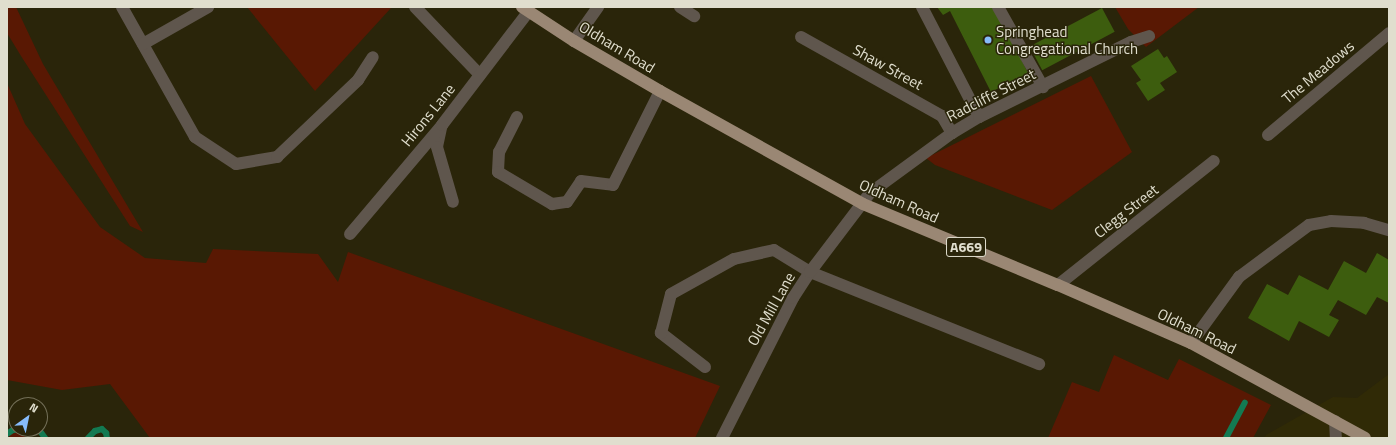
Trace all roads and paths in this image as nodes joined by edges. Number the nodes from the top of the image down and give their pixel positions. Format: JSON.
{"nodes":[{"id":1,"x":122,"y":7,"type":"edge"},
{"id":2,"x":208,"y":7,"type":"edge"},
{"id":3,"x":415,"y":7,"type":"edge"},
{"id":4,"x":598,"y":7,"type":"edge"},
{"id":5,"x":680,"y":7,"type":"edge"},
{"id":6,"x":922,"y":7,"type":"edge"},
{"id":7,"x":998,"y":7,"type":"edge"},
{"id":8,"x":525,"y":10,"type":"edge"},
{"id":9,"x":694,"y":16,"type":"dead end"},
{"id":10,"x":1389,"y":33,"type":"edge"},
{"id":11,"x":1148,"y":36,"type":"dead end"},
{"id":12,"x":801,"y":37,"type":"dead end"},
{"id":13,"x":574,"y":41,"type":"junction"},
{"id":14,"x":143,"y":44,"type":"junction"},
{"id":15,"x":373,"y":57,"type":"dead end"},
{"id":16,"x":480,"y":75,"type":"junction"},
{"id":17,"x":1043,"y":87,"type":"junction"},
{"id":18,"x":660,"y":91,"type":"junction"},
{"id":19,"x":518,"y":117,"type":"dead end"},
{"id":20,"x":978,"y":117,"type":"junction"},
{"id":21,"x":442,"y":125,"type":"junction"},
{"id":22,"x":952,"y":133,"type":"junction"},
{"id":23,"x":1268,"y":134,"type":"dead end"},
{"id":24,"x":1214,"y":161,"type":"dead end"},
{"id":25,"x":453,"y":202,"type":"dead end"},
{"id":26,"x":862,"y":204,"type":"junction"},
{"id":27,"x":1389,"y":230,"type":"edge"},
{"id":28,"x":350,"y":234,"type":"dead end"},
{"id":29,"x":810,"y":272,"type":"junction"},
{"id":30,"x":1058,"y":285,"type":"junction"},
{"id":31,"x":1191,"y":343,"type":"junction"},
{"id":32,"x":1039,"y":364,"type":"dead end"},
{"id":33,"x":705,"y":367,"type":"dead end"},
{"id":34,"x":1336,"y":421,"type":"junction"},
{"id":35,"x":722,"y":438,"type":"edge"},
{"id":36,"x":1336,"y":438,"type":"edge"},
{"id":37,"x":1365,"y":438,"type":"edge"}],
"edges":[{"from":1,"to":14,"type":"street"},
{"from":2,"to":14,"type":"street"},
{"from":3,"to":16,"type":"street"},
{"from":4,"to":13,"type":"street"},
{"from":5,"to":9,"type":"street"},
{"from":6,"to":20,"type":"street"},
{"from":7,"to":17,"type":"street"},
{"from":8,"to":13,"type":"main road","name":"Oldham Road","number":"A669"},
{"from":8,"to":16,"type":"street","name":"Hirons Lane"},
{"from":10,"to":23,"type":"street","name":"The Meadows"},
{"from":11,"to":17,"type":"street","name":"Radcliffe Street"},
{"from":12,"to":22,"type":"street","name":"Shaw Street"},
{"from":13,"to":18,"type":"main road","name":"Oldham Road","number":"A669"},
{"from":14,"to":15,"type":"street"},
{"from":16,"to":21,"type":"street","name":"Hirons Lane"},
{"from":17,"to":20,"type":"street","name":"Radcliffe Street"},
{"from":18,"to":19,"type":"street"},
{"from":18,"to":26,"type":"main road","name":"Oldham Road","number":"A669"},
{"from":20,"to":22,"type":"street","name":"Radcliffe Street"},
{"from":21,"to":25,"type":"street"},
{"from":21,"to":28,"type":"street","name":"Hirons Lane"},
{"from":22,"to":26,"type":"street","name":"Radcliffe Street"},
{"from":24,"to":30,"type":"street","name":"Clegg Street"},
{"from":26,"to":29,"type":"street","name":"Old Mill Lane"},
{"from":26,"to":30,"type":"main road","name":"Oldham Road","number":"A669"},
{"from":27,"to":31,"type":"street"},
{"from":29,"to":32,"type":"street"},
{"from":29,"to":33,"type":"street"},
{"from":29,"to":35,"type":"street","name":"Old Mill Lane"},
{"from":30,"to":31,"type":"main road","name":"Oldham Road","number":"A669"},
{"from":31,"to":34,"type":"main road","name":"Oldham Road","number":"A669"},
{"from":34,"to":36,"type":"street"},
{"from":34,"to":37,"type":"main road","name":"Oldham Road","number":"A669"}]}
